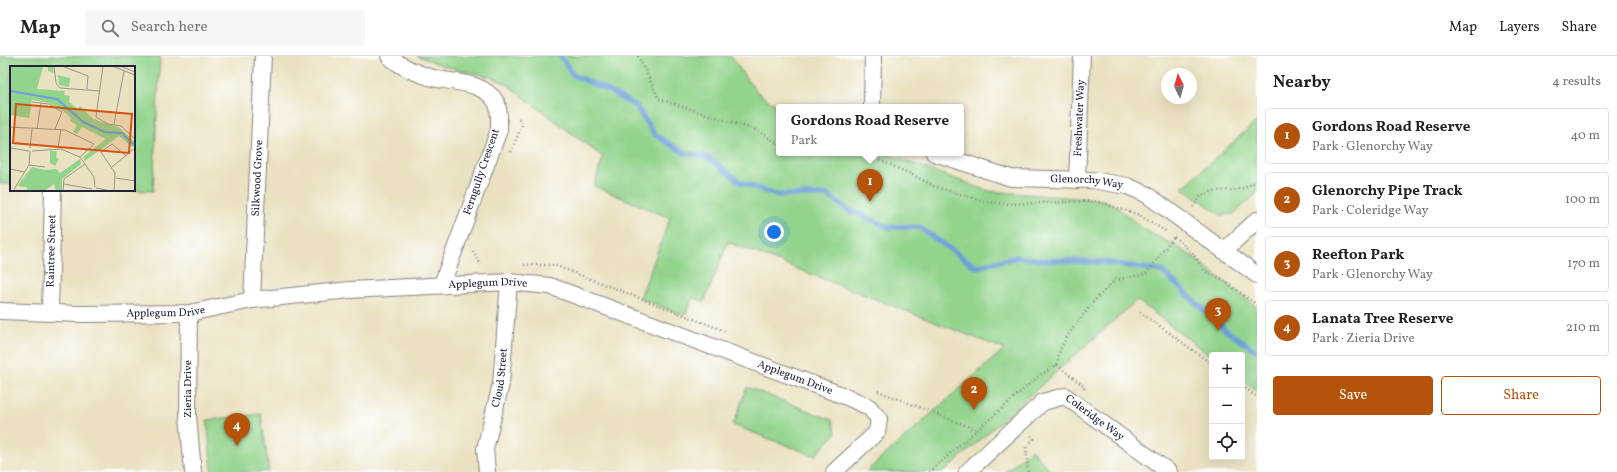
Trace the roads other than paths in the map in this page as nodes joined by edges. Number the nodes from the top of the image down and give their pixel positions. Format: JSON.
{"nodes":[{"id":1,"x":263,"y":56,"type":"edge"},
{"id":2,"x":389,"y":56,"type":"edge"},
{"id":3,"x":873,"y":56,"type":"edge"},
{"id":4,"x":1082,"y":56,"type":"edge"},
{"id":5,"x":872,"y":104,"type":"edge"},
{"id":6,"x":943,"y":156,"type":"edge"},
{"id":7,"x":1077,"y":180,"type":"junction"},
{"id":8,"x":53,"y":191,"type":"edge"},
{"id":9,"x":1257,"y":220,"type":"edge"},
{"id":10,"x":1225,"y":250,"type":"junction"},
{"id":11,"x":1257,"y":275,"type":"edge"},
{"id":12,"x":509,"y":282,"type":"junction"},
{"id":13,"x":442,"y":284,"type":"junction"},
{"id":14,"x":252,"y":300,"type":"junction"},
{"id":15,"x":0,"y":311,"type":"edge"},
{"id":16,"x":50,"y":312,"type":"junction"},
{"id":17,"x":189,"y":313,"type":"junction"},
{"id":18,"x":191,"y":470,"type":"edge"},
{"id":19,"x":487,"y":472,"type":"edge"},
{"id":20,"x":834,"y":472,"type":"edge"},
{"id":21,"x":967,"y":472,"type":"edge"},
{"id":22,"x":1169,"y":472,"type":"edge"}],
"edges":[{"from":1,"to":14,"type":"street","name":"Silkwood Grove"},
{"from":2,"to":13,"type":"street","name":"Ferngully Crescent"},
{"from":3,"to":5,"type":"street"},
{"from":4,"to":7,"type":"street","name":"Freshwater Way"},
{"from":6,"to":7,"type":"street","name":"Glenorchy Way"},
{"from":7,"to":10,"type":"street","name":"Glenorchy Way"},
{"from":8,"to":16,"type":"street","name":"Raintree Street"},
{"from":9,"to":10,"type":"street"},
{"from":10,"to":11,"type":"street","name":"Glenorchy Way"},
{"from":12,"to":13,"type":"street","name":"Applegum Drive"},
{"from":12,"to":19,"type":"street","name":"Cloud Street"},
{"from":12,"to":20,"type":"street","name":"Applegum Drive"},
{"from":13,"to":14,"type":"street","name":"Applegum Drive"},
{"from":14,"to":17,"type":"street","name":"Applegum Drive"},
{"from":15,"to":16,"type":"street","name":"Applegum Drive"},
{"from":16,"to":17,"type":"street","name":"Applegum Drive"},
{"from":17,"to":18,"type":"street","name":"Zieria Drive"},
{"from":21,"to":22,"type":"street","name":"Coleridge Way"}]}
